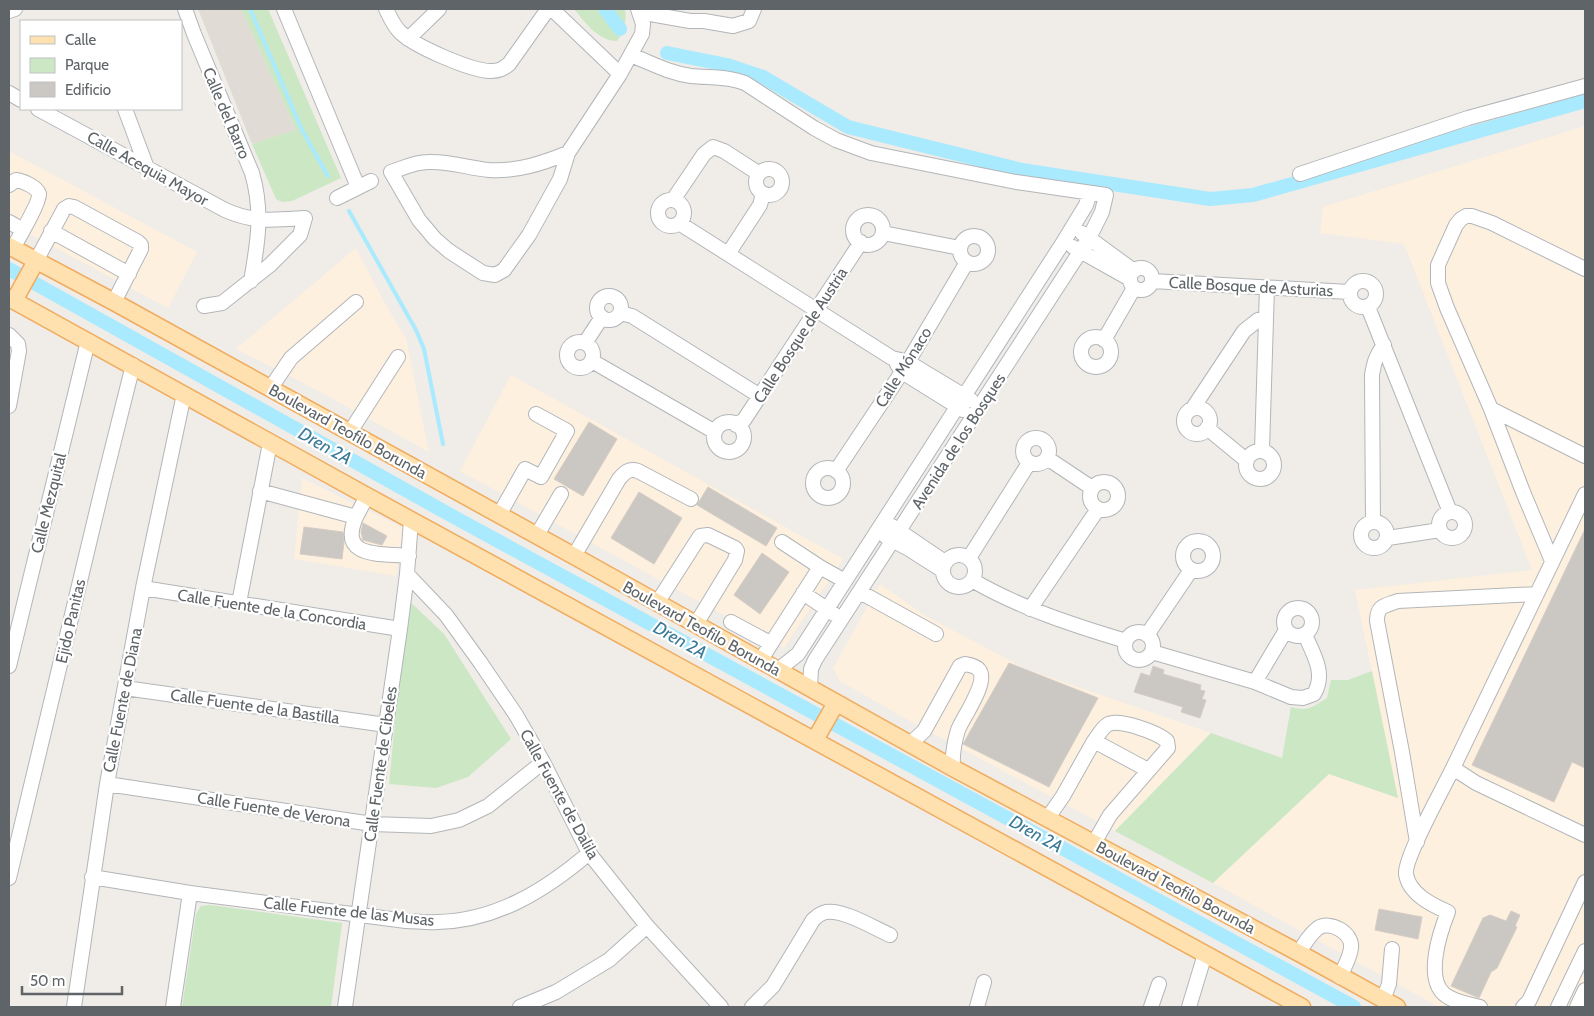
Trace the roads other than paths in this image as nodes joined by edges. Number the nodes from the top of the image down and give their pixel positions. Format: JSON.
{"nodes":[{"id":1,"x":14,"y":9,"type":"edge"},
{"id":2,"x":186,"y":9,"type":"edge"},
{"id":3,"x":284,"y":9,"type":"edge"},
{"id":4,"x":386,"y":9,"type":"edge"},
{"id":5,"x":439,"y":9,"type":"edge"},
{"id":6,"x":548,"y":9,"type":"edge"},
{"id":7,"x":552,"y":9,"type":"edge"},
{"id":8,"x":754,"y":9,"type":"edge"},
{"id":9,"x":639,"y":10,"type":"edge"},
{"id":10,"x":9,"y":11,"type":"edge"},
{"id":11,"x":701,"y":15,"type":"edge"},
{"id":12,"x":188,"y":37,"type":"edge"},
{"id":13,"x":408,"y":39,"type":"junction"},
{"id":14,"x":631,"y":55,"type":"junction"},
{"id":15,"x":620,"y":74,"type":"junction"},
{"id":16,"x":1585,"y":86,"type":"edge"},
{"id":17,"x":9,"y":93,"type":"edge"},
{"id":18,"x":20,"y":99,"type":"edge"},
{"id":19,"x":40,"y":110,"type":"edge"},
{"id":20,"x":125,"y":110,"type":"edge"},
{"id":21,"x":568,"y":153,"type":"junction"},
{"id":22,"x":147,"y":168,"type":"junction"},
{"id":23,"x":758,"y":174,"type":"junction"},
{"id":24,"x":1300,"y":174,"type":"dead end"},
{"id":25,"x":9,"y":185,"type":"edge"},
{"id":26,"x":1090,"y":193,"type":"junction"},
{"id":27,"x":763,"y":194,"type":"junction"},
{"id":28,"x":337,"y":198,"type":"dead end"},
{"id":29,"x":673,"y":200,"type":"junction"},
{"id":30,"x":260,"y":220,"type":"junction"},
{"id":31,"x":9,"y":222,"type":"edge"},
{"id":32,"x":679,"y":223,"type":"junction"},
{"id":33,"x":1073,"y":227,"type":"junction"},
{"id":34,"x":23,"y":230,"type":"junction"},
{"id":35,"x":51,"y":231,"type":"junction"},
{"id":36,"x":883,"y":233,"type":"junction"},
{"id":37,"x":1089,"y":238,"type":"junction"},
{"id":38,"x":1064,"y":241,"type":"junction"},
{"id":39,"x":860,"y":242,"type":"junction"},
{"id":40,"x":11,"y":247,"type":"edge"},
{"id":41,"x":960,"y":248,"type":"junction"},
{"id":42,"x":1080,"y":252,"type":"junction"},
{"id":43,"x":728,"y":254,"type":"junction"},
{"id":44,"x":967,"y":262,"type":"junction"},
{"id":45,"x":34,"y":265,"type":"junction"},
{"id":46,"x":1585,"y":268,"type":"edge"},
{"id":47,"x":129,"y":274,"type":"junction"},
{"id":48,"x":1133,"y":279,"type":"junction"},
{"id":49,"x":250,"y":281,"type":"junction"},
{"id":50,"x":1267,"y":287,"type":"junction"},
{"id":51,"x":1349,"y":292,"type":"junction"},
{"id":52,"x":14,"y":296,"type":"edge"},
{"id":53,"x":114,"y":302,"type":"junction"},
{"id":54,"x":356,"y":302,"type":"dead end"},
{"id":55,"x":204,"y":306,"type":"dead end"},
{"id":56,"x":1368,"y":307,"type":"junction"},
{"id":57,"x":817,"y":310,"type":"junction"},
{"id":58,"x":620,"y":313,"type":"junction"},
{"id":59,"x":1266,"y":317,"type":"junction"},
{"id":60,"x":602,"y":318,"type":"junction"},
{"id":61,"x":13,"y":339,"type":"edge"},
{"id":62,"x":1104,"y":340,"type":"dead end"},
{"id":63,"x":88,"y":341,"type":"junction"},
{"id":64,"x":585,"y":343,"type":"junction"},
{"id":65,"x":1384,"y":345,"type":"junction"},
{"id":66,"x":398,"y":357,"type":"dead end"},
{"id":67,"x":592,"y":361,"type":"junction"},
{"id":68,"x":133,"y":365,"type":"junction"},
{"id":69,"x":905,"y":367,"type":"junction"},
{"id":70,"x":270,"y":389,"type":"junction"},
{"id":71,"x":184,"y":394,"type":"junction"},
{"id":72,"x":760,"y":396,"type":"junction"},
{"id":73,"x":960,"y":401,"type":"junction"},
{"id":74,"x":9,"y":406,"type":"edge"},
{"id":75,"x":1193,"y":408,"type":"junction"},
{"id":76,"x":1491,"y":409,"type":"junction"},
{"id":77,"x":977,"y":411,"type":"junction"},
{"id":78,"x":536,"y":414,"type":"dead end"},
{"id":79,"x":736,"y":425,"type":"junction"},
{"id":80,"x":1208,"y":428,"type":"junction"},
{"id":81,"x":350,"y":432,"type":"junction"},
{"id":82,"x":715,"y":432,"type":"junction"},
{"id":83,"x":270,"y":443,"type":"junction"},
{"id":84,"x":1262,"y":450,"type":"junction"},
{"id":85,"x":1585,"y":456,"type":"edge"},
{"id":86,"x":1047,"y":458,"type":"junction"},
{"id":87,"x":1246,"y":460,"type":"junction"},
{"id":88,"x":1029,"y":463,"type":"junction"},
{"id":89,"x":836,"y":470,"type":"dead end"},
{"id":90,"x":1092,"y":488,"type":"junction"},
{"id":91,"x":260,"y":490,"type":"junction"},
{"id":92,"x":561,"y":494,"type":"dead end"},
{"id":93,"x":1585,"y":494,"type":"edge"},
{"id":94,"x":367,"y":496,"type":"junction"},
{"id":95,"x":691,"y":499,"type":"dead end"},
{"id":96,"x":1098,"y":509,"type":"junction"},
{"id":97,"x":1450,"y":512,"type":"junction"},
{"id":98,"x":499,"y":515,"type":"junction"},
{"id":99,"x":356,"y":517,"type":"junction"},
{"id":100,"x":411,"y":520,"type":"junction"},
{"id":101,"x":1373,"y":522,"type":"junction"},
{"id":102,"x":880,"y":526,"type":"junction"},
{"id":103,"x":1440,"y":530,"type":"junction"},
{"id":104,"x":537,"y":535,"type":"junction"},
{"id":105,"x":896,"y":536,"type":"junction"},
{"id":106,"x":1388,"y":538,"type":"junction"},
{"id":107,"x":782,"y":542,"type":"dead end"},
{"id":108,"x":408,"y":556,"type":"junction"},
{"id":109,"x":574,"y":556,"type":"junction"},
{"id":110,"x":969,"y":558,"type":"junction"},
{"id":111,"x":1552,"y":561,"type":"junction"},
{"id":112,"x":944,"y":566,"type":"junction"},
{"id":113,"x":820,"y":567,"type":"junction"},
{"id":114,"x":1191,"y":570,"type":"dead end"},
{"id":115,"x":407,"y":574,"type":"junction"},
{"id":116,"x":972,"y":580,"type":"junction"},
{"id":117,"x":845,"y":581,"type":"junction"},
{"id":118,"x":143,"y":588,"type":"junction"},
{"id":119,"x":860,"y":592,"type":"junction"},
{"id":120,"x":803,"y":594,"type":"junction"},
{"id":121,"x":1537,"y":594,"type":"junction"},
{"id":122,"x":238,"y":603,"type":"junction"},
{"id":123,"x":657,"y":603,"type":"junction"},
{"id":124,"x":1030,"y":608,"type":"junction"},
{"id":125,"x":827,"y":609,"type":"junction"},
{"id":126,"x":842,"y":619,"type":"junction"},
{"id":127,"x":731,"y":622,"type":"dead end"},
{"id":128,"x":696,"y":624,"type":"junction"},
{"id":129,"x":400,"y":629,"type":"junction"},
{"id":130,"x":746,"y":630,"type":"junction"},
{"id":131,"x":1286,"y":630,"type":"junction"},
{"id":132,"x":936,"y":634,"type":"dead end"},
{"id":133,"x":1147,"y":635,"type":"junction"},
{"id":134,"x":1305,"y":635,"type":"junction"},
{"id":135,"x":1126,"y":641,"type":"junction"},
{"id":136,"x":770,"y":643,"type":"junction"},
{"id":137,"x":737,"y":648,"type":"junction"},
{"id":138,"x":1152,"y":652,"type":"junction"},
{"id":139,"x":760,"y":661,"type":"junction"},
{"id":140,"x":9,"y":666,"type":"edge"},
{"id":141,"x":778,"y":670,"type":"junction"},
{"id":142,"x":1255,"y":682,"type":"junction"},
{"id":143,"x":810,"y":687,"type":"junction"},
{"id":144,"x":124,"y":688,"type":"junction"},
{"id":145,"x":834,"y":708,"type":"junction"},
{"id":146,"x":386,"y":725,"type":"junction"},
{"id":147,"x":818,"y":735,"type":"junction"},
{"id":148,"x":1094,"y":741,"type":"junction"},
{"id":149,"x":910,"y":744,"type":"junction"},
{"id":150,"x":543,"y":762,"type":"junction"},
{"id":151,"x":953,"y":768,"type":"junction"},
{"id":152,"x":1453,"y":768,"type":"junction"},
{"id":153,"x":1148,"y":770,"type":"junction"},
{"id":154,"x":106,"y":784,"type":"junction"},
{"id":155,"x":1047,"y":819,"type":"junction"},
{"id":156,"x":372,"y":824,"type":"junction"},
{"id":157,"x":1585,"y":835,"type":"edge"},
{"id":158,"x":1417,"y":842,"type":"junction"},
{"id":159,"x":1094,"y":843,"type":"junction"},
{"id":160,"x":589,"y":853,"type":"junction"},
{"id":161,"x":92,"y":877,"type":"junction"},
{"id":162,"x":9,"y":878,"type":"edge"},
{"id":163,"x":1585,"y":882,"type":"edge"},
{"id":164,"x":190,"y":893,"type":"junction"},
{"id":165,"x":358,"y":914,"type":"junction"},
{"id":166,"x":647,"y":926,"type":"junction"},
{"id":167,"x":890,"y":935,"type":"dead end"},
{"id":168,"x":1392,"y":949,"type":"dead end"},
{"id":169,"x":1585,"y":951,"type":"edge"},
{"id":170,"x":1299,"y":953,"type":"junction"},
{"id":171,"x":1205,"y":954,"type":"junction"},
{"id":172,"x":1340,"y":976,"type":"junction"},
{"id":173,"x":984,"y":982,"type":"dead end"},
{"id":174,"x":1159,"y":984,"type":"dead end"},
{"id":175,"x":1585,"y":990,"type":"edge"},
{"id":176,"x":1390,"y":1004,"type":"edge"},
{"id":177,"x":716,"y":1006,"type":"edge"},
{"id":178,"x":74,"y":1007,"type":"edge"},
{"id":179,"x":173,"y":1007,"type":"edge"},
{"id":180,"x":345,"y":1007,"type":"edge"},
{"id":181,"x":520,"y":1007,"type":"edge"},
{"id":182,"x":752,"y":1007,"type":"edge"},
{"id":183,"x":977,"y":1007,"type":"edge"},
{"id":184,"x":1151,"y":1007,"type":"edge"},
{"id":185,"x":1189,"y":1007,"type":"edge"},
{"id":186,"x":1302,"y":1007,"type":"edge"},
{"id":187,"x":1480,"y":1007,"type":"edge"},
{"id":188,"x":1523,"y":1007,"type":"edge"},
{"id":189,"x":1558,"y":1007,"type":"edge"},
{"id":190,"x":1577,"y":1007,"type":"edge"}],
"edges":[{"from":1,"to":10,"type":"street"},
{"from":2,"to":12,"type":"street","name":"Calle del Barro"},
{"from":3,"to":28,"type":"street"},
{"from":4,"to":13,"type":"street"},
{"from":5,"to":13,"type":"street"},
{"from":6,"to":13,"type":"street"},
{"from":7,"to":15,"type":"street"},
{"from":8,"to":11,"type":"street"},
{"from":9,"to":11,"type":"street"},
{"from":9,"to":14,"type":"street"},
{"from":12,"to":30,"type":"street","name":"Calle del Barro"},
{"from":14,"to":15,"type":"street"},
{"from":14,"to":26,"type":"street"},
{"from":15,"to":21,"type":"street"},
{"from":16,"to":24,"type":"street"},
{"from":17,"to":18,"type":"street"},
{"from":19,"to":22,"type":"street","name":"Calle Acequia Mayor"},
{"from":20,"to":22,"type":"street"},
{"from":21,"to":21,"type":"street"},
{"from":22,"to":30,"type":"street","name":"Calle Acequia Mayor"},
{"from":23,"to":27,"type":"street"},
{"from":23,"to":27,"type":"street"},
{"from":23,"to":29,"type":"street"},
{"from":25,"to":34,"type":"street"},
{"from":26,"to":33,"type":"street","name":"Avenida de los Bosques"},
{"from":26,"to":37,"type":"street","name":"Avenida de los Bosques"},
{"from":27,"to":43,"type":"street"},
{"from":29,"to":32,"type":"street"},
{"from":29,"to":32,"type":"street"},
{"from":30,"to":49,"type":"street","name":"Calle del Barro"},
{"from":30,"to":49,"type":"street","name":"Calle Acequia Mayor"},
{"from":31,"to":34,"type":"street"},
{"from":32,"to":43,"type":"street"},
{"from":33,"to":37,"type":"street"},
{"from":33,"to":38,"type":"street","name":"Avenida de los Bosques"},
{"from":34,"to":40,"type":"street"},
{"from":35,"to":45,"type":"street"},
{"from":35,"to":47,"type":"street"},
{"from":35,"to":47,"type":"street"},
{"from":36,"to":39,"type":"street"},
{"from":36,"to":39,"type":"street"},
{"from":36,"to":41,"type":"street"},
{"from":37,"to":42,"type":"street","name":"Avenida de los Bosques"},
{"from":37,"to":48,"type":"street"},
{"from":38,"to":42,"type":"street"},
{"from":38,"to":73,"type":"street","name":"Avenida de los Bosques"},
{"from":39,"to":57,"type":"street","name":"Calle Bosque de Austria"},
{"from":40,"to":45,"type":"main road","name":"Boulevard Teofilo Borunda"},
{"from":41,"to":44,"type":"street"},
{"from":41,"to":44,"type":"street"},
{"from":42,"to":48,"type":"street"},
{"from":42,"to":77,"type":"street","name":"Avenida de los Bosques"},
{"from":43,"to":57,"type":"street"},
{"from":44,"to":69,"type":"street","name":"Calle Mónaco"},
{"from":45,"to":52,"type":"main road"},
{"from":45,"to":53,"type":"main road","name":"Boulevard Teofilo Borunda"},
{"from":46,"to":76,"type":"street"},
{"from":47,"to":53,"type":"street"},
{"from":48,"to":50,"type":"street","name":"Calle Bosque de Asturias"},
{"from":48,"to":62,"type":"street"},
{"from":49,"to":55,"type":"street"},
{"from":50,"to":51,"type":"street","name":"Calle Bosque de Asturias"},
{"from":50,"to":59,"type":"street"},
{"from":51,"to":56,"type":"street"},
{"from":51,"to":56,"type":"street"},
{"from":52,"to":63,"type":"main road"},
{"from":53,"to":70,"type":"main road","name":"Boulevard Teofilo Borunda"},
{"from":54,"to":70,"type":"street"},
{"from":56,"to":65,"type":"street"},
{"from":57,"to":69,"type":"street"},
{"from":57,"to":72,"type":"street","name":"Calle Bosque de Austria"},
{"from":58,"to":60,"type":"street"},
{"from":58,"to":60,"type":"street"},
{"from":58,"to":72,"type":"street"},
{"from":59,"to":75,"type":"street"},
{"from":59,"to":84,"type":"street"},
{"from":60,"to":64,"type":"street"},
{"from":61,"to":74,"type":"street"},
{"from":63,"to":68,"type":"main road"},
{"from":63,"to":140,"type":"street","name":"Calle Mezquital"},
{"from":64,"to":67,"type":"street"},
{"from":64,"to":67,"type":"street"},
{"from":65,"to":97,"type":"street"},
{"from":65,"to":101,"type":"street"},
{"from":66,"to":81,"type":"street"},
{"from":67,"to":82,"type":"street"},
{"from":68,"to":71,"type":"main road"},
{"from":68,"to":162,"type":"street","name":"Ejido Panitas"},
{"from":69,"to":73,"type":"street"},
{"from":69,"to":89,"type":"street","name":"Calle Mónaco"},
{"from":70,"to":81,"type":"main road","name":"Boulevard Teofilo Borunda"},
{"from":71,"to":83,"type":"main road"},
{"from":71,"to":118,"type":"street","name":"Calle Fuente de Diana"},
{"from":72,"to":79,"type":"street","name":"Calle Bosque de Austria"},
{"from":73,"to":77,"type":"street"},
{"from":73,"to":102,"type":"street","name":"Avenida de los Bosques"},
{"from":75,"to":80,"type":"street"},
{"from":75,"to":80,"type":"street"},
{"from":76,"to":85,"type":"street"},
{"from":76,"to":111,"type":"street"},
{"from":77,"to":105,"type":"street","name":"Avenida de los Bosques"},
{"from":78,"to":98,"type":"street"},
{"from":79,"to":82,"type":"street"},
{"from":79,"to":82,"type":"street"},
{"from":80,"to":87,"type":"street"},
{"from":81,"to":98,"type":"main road","name":"Boulevard Teofilo Borunda"},
{"from":83,"to":91,"type":"street"},
{"from":83,"to":94,"type":"main road"},
{"from":84,"to":87,"type":"street"},
{"from":84,"to":87,"type":"street"},
{"from":86,"to":88,"type":"street"},
{"from":86,"to":88,"type":"street"},
{"from":86,"to":90,"type":"street"},
{"from":88,"to":110,"type":"street"},
{"from":90,"to":96,"type":"street"},
{"from":90,"to":96,"type":"street"},
{"from":91,"to":99,"type":"street"},
{"from":91,"to":122,"type":"street"},
{"from":92,"to":104,"type":"street"},
{"from":93,"to":111,"type":"street"},
{"from":94,"to":99,"type":"street"},
{"from":94,"to":100,"type":"main road"},
{"from":95,"to":109,"type":"street"},
{"from":96,"to":124,"type":"street"},
{"from":97,"to":103,"type":"street"},
{"from":97,"to":103,"type":"street"},
{"from":98,"to":104,"type":"main road","name":"Boulevard Teofilo Borunda"},
{"from":99,"to":108,"type":"street"},
{"from":100,"to":108,"type":"street","name":"Calle Fuente de Cibeles"},
{"from":100,"to":147,"type":"main road"},
{"from":101,"to":106,"type":"street"},
{"from":101,"to":106,"type":"street"},
{"from":102,"to":105,"type":"street"},
{"from":102,"to":117,"type":"street","name":"Avenida de los Bosques"},
{"from":103,"to":106,"type":"street"},
{"from":104,"to":109,"type":"main road","name":"Boulevard Teofilo Borunda"},
{"from":105,"to":112,"type":"street"},
{"from":105,"to":112,"type":"street"},
{"from":105,"to":119,"type":"street","name":"Avenida de los Bosques"},
{"from":107,"to":113,"type":"street"},
{"from":108,"to":115,"type":"street","name":"Calle Fuente de Cibeles"},
{"from":109,"to":123,"type":"main road","name":"Boulevard Teofilo Borunda"},
{"from":110,"to":112,"type":"street"},
{"from":110,"to":116,"type":"street"},
{"from":111,"to":121,"type":"street"},
{"from":112,"to":116,"type":"street"},
{"from":113,"to":117,"type":"street"},
{"from":113,"to":120,"type":"street"},
{"from":114,"to":133,"type":"street"},
{"from":115,"to":129,"type":"street","name":"Calle Fuente de Cibeles"},
{"from":115,"to":150,"type":"street","name":"Calle Fuente de Dalila"},
{"from":116,"to":124,"type":"street"},
{"from":117,"to":125,"type":"street","name":"Avenida de los Bosques"},
{"from":118,"to":122,"type":"street","name":"Calle Fuente de la Concordia"},
{"from":118,"to":144,"type":"street","name":"Calle Fuente de Diana"},
{"from":119,"to":126,"type":"street","name":"Avenida de los Bosques"},
{"from":119,"to":132,"type":"street"},
{"from":120,"to":125,"type":"street"},
{"from":120,"to":136,"type":"street"},
{"from":121,"to":152,"type":"street"},
{"from":121,"to":158,"type":"street"},
{"from":122,"to":129,"type":"street","name":"Calle Fuente de la Concordia"},
{"from":123,"to":128,"type":"main road","name":"Boulevard Teofilo Borunda"},
{"from":123,"to":128,"type":"street"},
{"from":124,"to":135,"type":"street"},
{"from":125,"to":126,"type":"street"},
{"from":125,"to":141,"type":"street","name":"Avenida de los Bosques"},
{"from":126,"to":143,"type":"street","name":"Avenida de los Bosques"},
{"from":127,"to":130,"type":"street"},
{"from":128,"to":137,"type":"main road","name":"Boulevard Teofilo Borunda"},
{"from":129,"to":146,"type":"street","name":"Calle Fuente de Cibeles"},
{"from":130,"to":136,"type":"street"},
{"from":130,"to":137,"type":"street"},
{"from":131,"to":134,"type":"street"},
{"from":131,"to":134,"type":"street"},
{"from":131,"to":142,"type":"street"},
{"from":133,"to":135,"type":"street"},
{"from":133,"to":138,"type":"street"},
{"from":134,"to":142,"type":"street"},
{"from":135,"to":138,"type":"street"},
{"from":136,"to":139,"type":"street"},
{"from":137,"to":139,"type":"main road","name":"Boulevard Teofilo Borunda"},
{"from":138,"to":142,"type":"street"},
{"from":139,"to":141,"type":"main road","name":"Boulevard Teofilo Borunda"},
{"from":141,"to":143,"type":"main road","name":"Boulevard Teofilo Borunda"},
{"from":143,"to":145,"type":"main road","name":"Boulevard Teofilo Borunda"},
{"from":144,"to":146,"type":"street","name":"Calle Fuente de la Bastilla"},
{"from":144,"to":154,"type":"street","name":"Calle Fuente de Diana"},
{"from":145,"to":147,"type":"main road"},
{"from":145,"to":149,"type":"main road","name":"Boulevard Teofilo Borunda"},
{"from":146,"to":156,"type":"street","name":"Calle Fuente de Cibeles"},
{"from":147,"to":171,"type":"main road"},
{"from":148,"to":153,"type":"street"},
{"from":148,"to":153,"type":"street"},
{"from":148,"to":155,"type":"street"},
{"from":149,"to":151,"type":"main road","name":"Boulevard Teofilo Borunda"},
{"from":149,"to":151,"type":"street"},
{"from":150,"to":156,"type":"street","name":"Calle Fuente de Verona"},
{"from":150,"to":160,"type":"street","name":"Calle Fuente de Dalila"},
{"from":151,"to":155,"type":"main road","name":"Boulevard Teofilo Borunda"},
{"from":152,"to":157,"type":"street"},
{"from":152,"to":158,"type":"street"},
{"from":153,"to":159,"type":"street"},
{"from":154,"to":156,"type":"street","name":"Calle Fuente de Verona"},
{"from":154,"to":161,"type":"street","name":"Calle Fuente de Diana"},
{"from":155,"to":159,"type":"main road","name":"Boulevard Teofilo Borunda"},
{"from":156,"to":165,"type":"street","name":"Calle Fuente de Cibeles"},
{"from":158,"to":187,"type":"street"},
{"from":159,"to":170,"type":"main road","name":"Boulevard Teofilo Borunda"},
{"from":160,"to":165,"type":"street","name":"Calle Fuente de las Musas"},
{"from":160,"to":166,"type":"street","name":"Calle Fuente de Dalila"},
{"from":161,"to":164,"type":"street","name":"Calle Fuente de las Musas"},
{"from":161,"to":178,"type":"street","name":"Calle Fuente de Diana"},
{"from":163,"to":188,"type":"street"},
{"from":164,"to":165,"type":"street","name":"Calle Fuente de las Musas"},
{"from":164,"to":179,"type":"street"},
{"from":165,"to":180,"type":"street","name":"Calle Fuente de Cibeles"},
{"from":166,"to":177,"type":"street","name":"Calle Fuente de Dalila"},
{"from":166,"to":181,"type":"street"},
{"from":167,"to":182,"type":"street"},
{"from":168,"to":176,"type":"street"},
{"from":169,"to":189,"type":"street"},
{"from":170,"to":172,"type":"main road","name":"Boulevard Teofilo Borunda"},
{"from":170,"to":172,"type":"street"},
{"from":171,"to":185,"type":"street"},
{"from":171,"to":186,"type":"main road"},
{"from":172,"to":176,"type":"main road","name":"Boulevard Teofilo Borunda"},
{"from":173,"to":183,"type":"street"},
{"from":174,"to":184,"type":"street"},
{"from":175,"to":190,"type":"street"}]}
